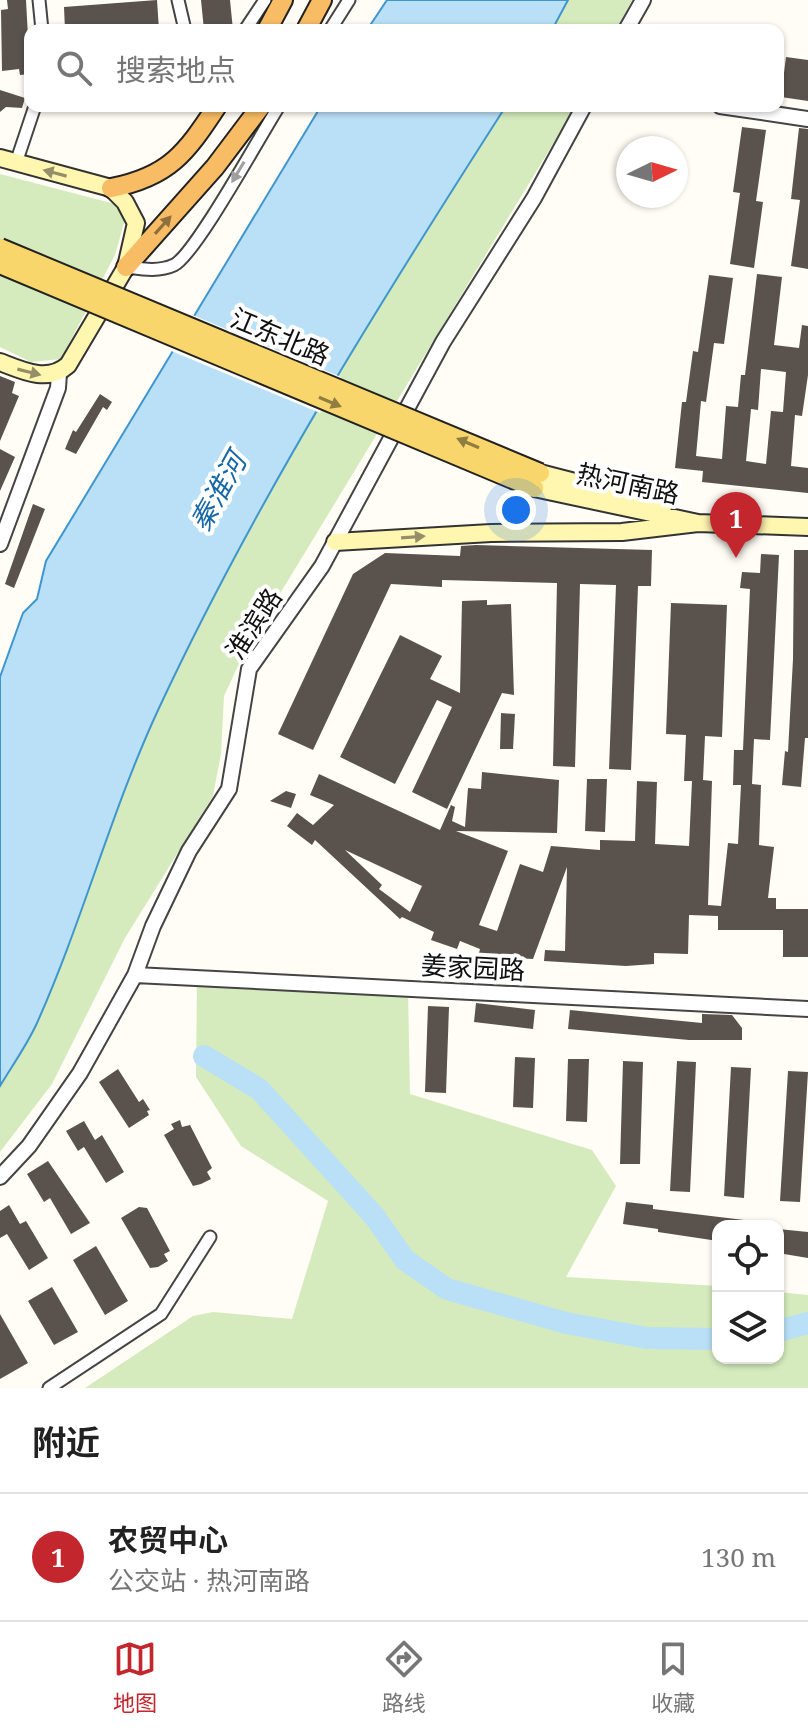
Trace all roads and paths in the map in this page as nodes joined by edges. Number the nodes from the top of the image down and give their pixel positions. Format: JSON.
{"nodes":[{"id":1,"x":39,"y":0,"type":"edge"},
{"id":2,"x":178,"y":0,"type":"edge"},
{"id":3,"x":265,"y":0,"type":"edge"},
{"id":4,"x":283,"y":0,"type":"edge"},
{"id":5,"x":322,"y":0,"type":"edge"},
{"id":6,"x":349,"y":0,"type":"edge"},
{"id":7,"x":643,"y":0,"type":"edge"},
{"id":8,"x":41,"y":24,"type":"edge"},
{"id":9,"x":184,"y":24,"type":"edge"},
{"id":10,"x":249,"y":24,"type":"edge"},
{"id":11,"x":270,"y":24,"type":"edge"},
{"id":12,"x":309,"y":24,"type":"edge"},
{"id":13,"x":334,"y":24,"type":"edge"},
{"id":14,"x":629,"y":24,"type":"edge"},
{"id":15,"x":32,"y":112,"type":"edge"},
{"id":16,"x":213,"y":112,"type":"edge"},
{"id":17,"x":256,"y":112,"type":"edge"},
{"id":18,"x":275,"y":112,"type":"edge"},
{"id":19,"x":581,"y":112,"type":"edge"},
{"id":20,"x":761,"y":112,"type":"edge"},
{"id":21,"x":808,"y":119,"type":"edge"},
{"id":22,"x":8,"y":160,"type":"edge"},
{"id":23,"x":111,"y":188,"type":"junction"},
{"id":24,"x":0,"y":248,"type":"edge"},
{"id":25,"x":0,"y":264,"type":"edge"},
{"id":26,"x":126,"y":267,"type":"junction"},
{"id":27,"x":0,"y":362,"type":"edge"},
{"id":28,"x":59,"y":373,"type":"junction"},
{"id":29,"x":537,"y":480,"type":"junction"},
{"id":30,"x":808,"y":516,"type":"edge"},
{"id":31,"x":698,"y":523,"type":"junction"},
{"id":32,"x":808,"y":527,"type":"edge"},
{"id":33,"x":335,"y":542,"type":"junction"},
{"id":34,"x":0,"y":544,"type":"edge"},
{"id":35,"x":135,"y":975,"type":"junction"},
{"id":36,"x":808,"y":1009,"type":"edge"},
{"id":37,"x":0,"y":1177,"type":"edge"},
{"id":38,"x":210,"y":1237,"type":"dead end"},
{"id":39,"x":49,"y":1388,"type":"edge"}],
"edges":[{"from":1,"to":8,"type":"street"},
{"from":2,"to":9,"type":"street"},
{"from":3,"to":10,"type":"street"},
{"from":4,"to":11,"type":"highway"},
{"from":5,"to":12,"type":"highway"},
{"from":6,"to":13,"type":"street"},
{"from":7,"to":14,"type":"street"},
{"from":15,"to":22,"type":"street"},
{"from":16,"to":23,"type":"highway"},
{"from":26,"to":17,"type":"highway","one_way":true},
{"from":18,"to":26,"type":"street","one_way":true},
{"from":19,"to":33,"type":"street","name":"淮滨路"},
{"from":20,"to":21,"type":"street"},
{"from":23,"to":22,"type":"main road","one_way":true},
{"from":23,"to":26,"type":"main road"},
{"from":29,"to":24,"type":"main road","name":"江东北路","one_way":true,"bridge":true},
{"from":25,"to":29,"type":"main road","name":"江东北路","one_way":true,"bridge":true},
{"from":26,"to":28,"type":"main road"},
{"from":27,"to":28,"type":"main road","one_way":true},
{"from":28,"to":34,"type":"street"},
{"from":29,"to":30,"type":"main road","name":"热河南路"},
{"from":29,"to":31,"type":"main road","name":"热河南路"},
{"from":31,"to":32,"type":"main road","name":"热河南路"},
{"from":33,"to":31,"type":"main road","one_way":true},
{"from":33,"to":35,"type":"street","name":"淮滨路"},
{"from":35,"to":36,"type":"street","name":"姜家园路"},
{"from":35,"to":37,"type":"street","name":"淮滨路"},
{"from":38,"to":39,"type":"street"}]}
